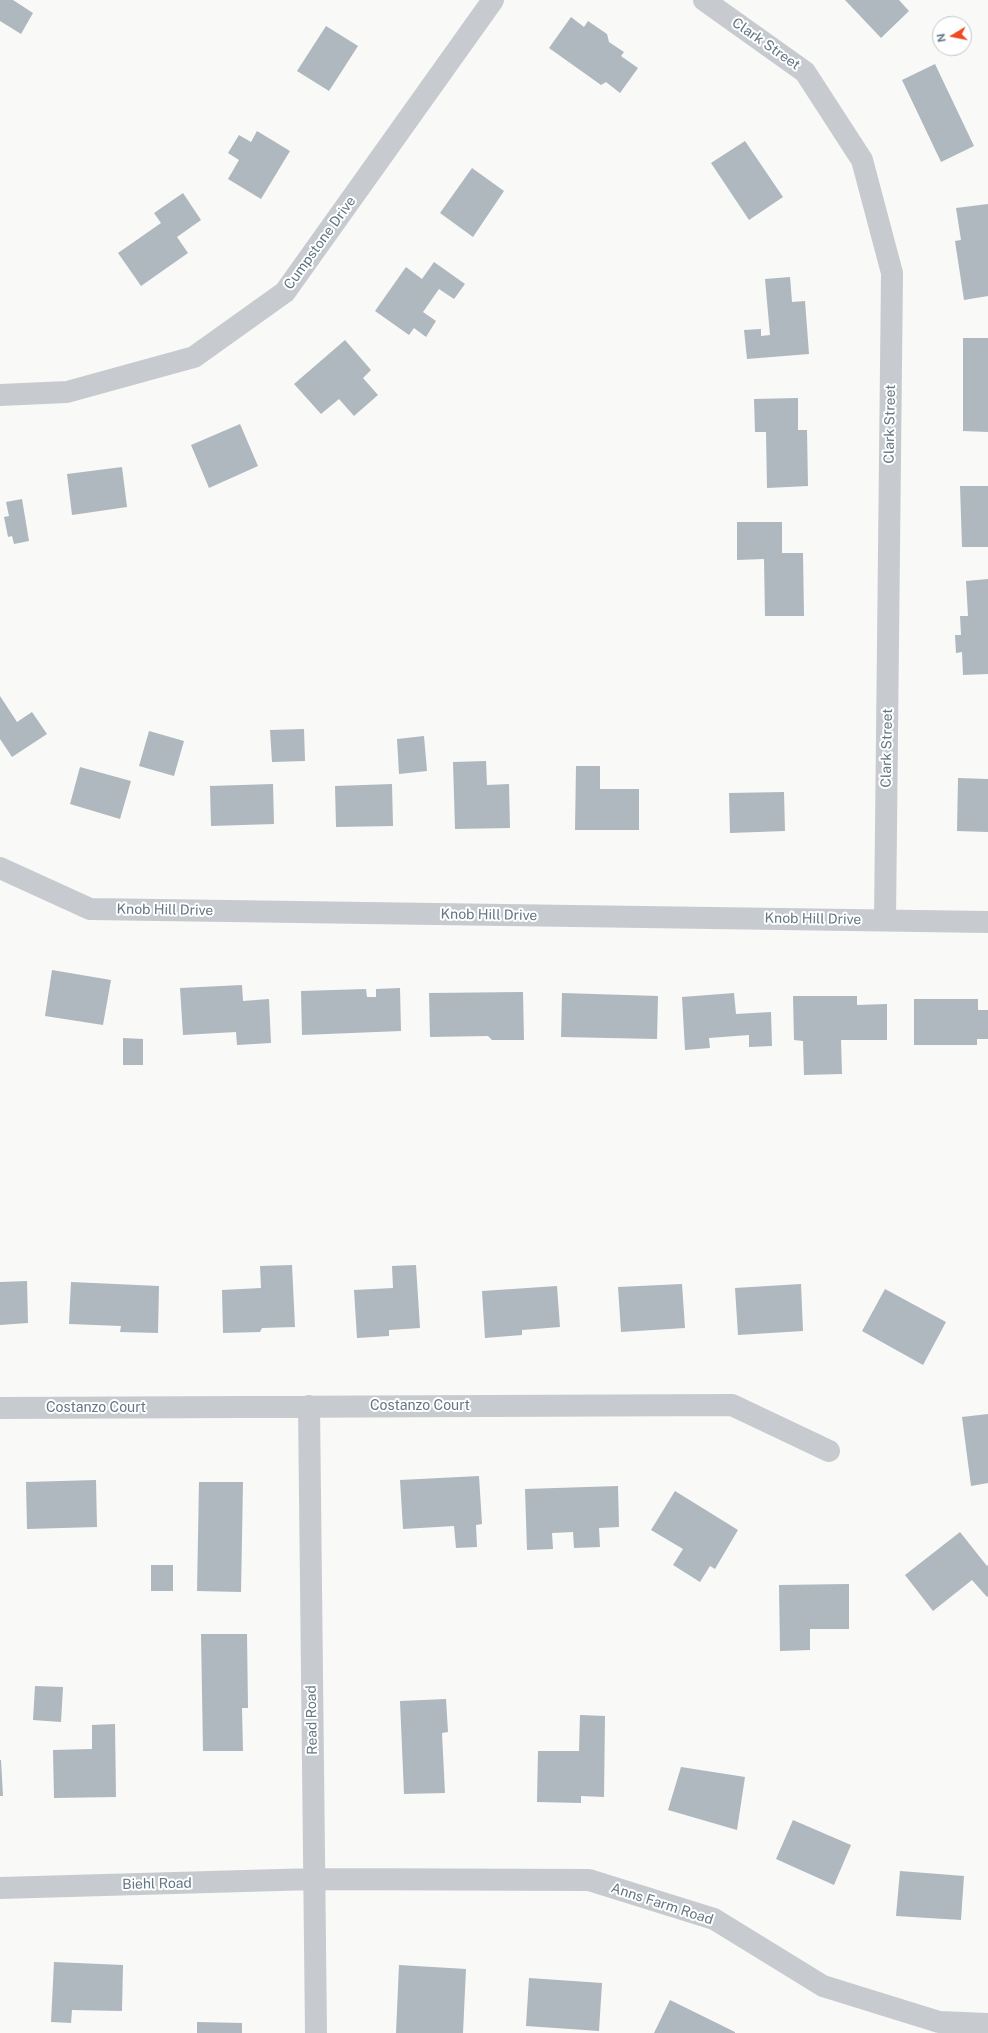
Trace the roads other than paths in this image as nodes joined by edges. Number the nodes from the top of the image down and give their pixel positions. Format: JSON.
{"nodes":[{"id":1,"x":493,"y":0,"type":"edge"},
{"id":2,"x":704,"y":0,"type":"edge"},
{"id":3,"x":0,"y":395,"type":"edge"},
{"id":4,"x":0,"y":868,"type":"edge"},
{"id":5,"x":885,"y":920,"type":"junction"},
{"id":6,"x":988,"y":922,"type":"edge"},
{"id":7,"x":309,"y":1406,"type":"junction"},
{"id":8,"x":0,"y":1408,"type":"edge"},
{"id":9,"x":829,"y":1451,"type":"dead end"},
{"id":10,"x":314,"y":1880,"type":"junction"},
{"id":11,"x":0,"y":1888,"type":"edge"},
{"id":12,"x":988,"y":2024,"type":"edge"},
{"id":13,"x":316,"y":2033,"type":"edge"}],
"edges":[{"from":1,"to":3,"type":"street","name":"Cumpstone Drive"},
{"from":2,"to":5,"type":"street","name":"Clark Street"},
{"from":4,"to":5,"type":"street","name":"Knob Hill Drive"},
{"from":5,"to":6,"type":"street","name":"Knob Hill Drive"},
{"from":7,"to":8,"type":"street","name":"Costanzo Court"},
{"from":7,"to":9,"type":"street","name":"Costanzo Court"},
{"from":7,"to":10,"type":"street","name":"Read Road"},
{"from":10,"to":11,"type":"street","name":"Biehl Road"},
{"from":10,"to":12,"type":"street","name":"Anns Farm Road"},
{"from":10,"to":13,"type":"street","name":"Read Road"}]}
